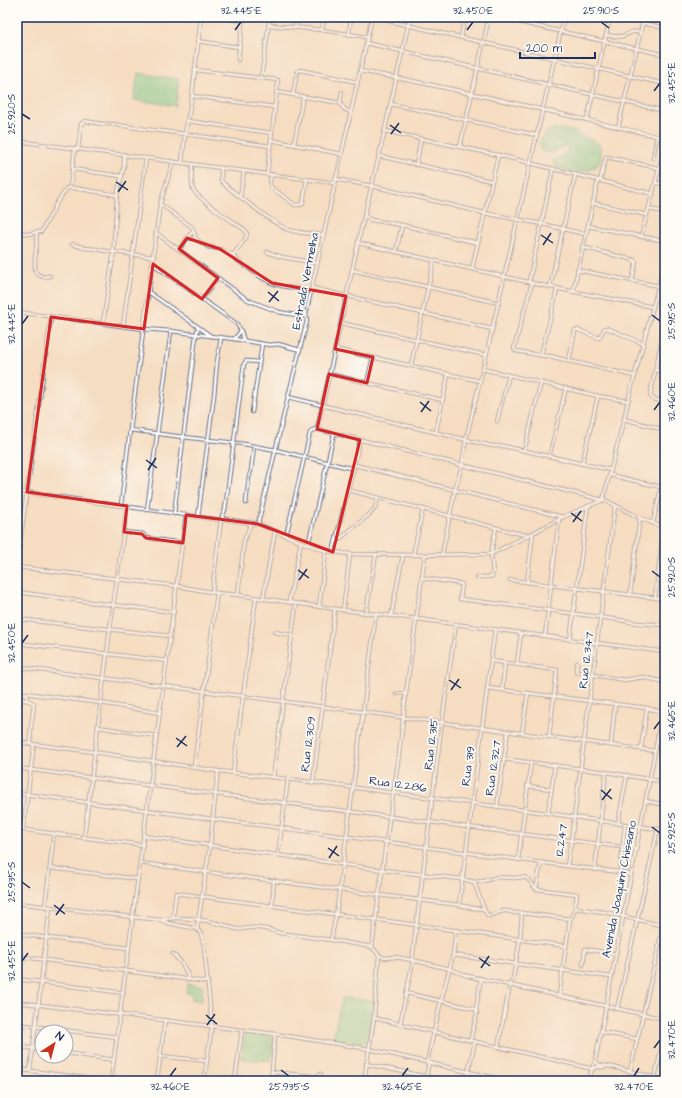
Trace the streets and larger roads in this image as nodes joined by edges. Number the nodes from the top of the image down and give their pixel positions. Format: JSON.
{"nodes":[{"id":1,"x":201,"y":17,"type":"edge"},
{"id":2,"x":214,"y":17,"type":"edge"},
{"id":3,"x":270,"y":17,"type":"edge"},
{"id":4,"x":296,"y":17,"type":"edge"},
{"id":5,"x":324,"y":17,"type":"edge"},
{"id":6,"x":351,"y":17,"type":"edge"},
{"id":7,"x":372,"y":17,"type":"edge"},
{"id":8,"x":410,"y":17,"type":"edge"},
{"id":9,"x":465,"y":17,"type":"edge"},
{"id":10,"x":489,"y":17,"type":"edge"},
{"id":11,"x":496,"y":17,"type":"edge"},
{"id":12,"x":564,"y":17,"type":"edge"},
{"id":13,"x":610,"y":17,"type":"edge"},
{"id":14,"x":644,"y":17,"type":"edge"},
{"id":15,"x":243,"y":19,"type":"edge"},
{"id":16,"x":389,"y":21,"type":"dead end"},
{"id":17,"x":642,"y":23,"type":"junction"},
{"id":18,"x":269,"y":25,"type":"junction"},
{"id":19,"x":408,"y":25,"type":"junction"},
{"id":20,"x":295,"y":27,"type":"junction"},
{"id":21,"x":665,"y":28,"type":"edge"},
{"id":22,"x":322,"y":30,"type":"junction"},
{"id":23,"x":560,"y":32,"type":"junction"},
{"id":24,"x":640,"y":32,"type":"junction"},
{"id":25,"x":349,"y":35,"type":"junction"},
{"id":26,"x":606,"y":35,"type":"junction"},
{"id":27,"x":367,"y":37,"type":"junction"},
{"id":28,"x":461,"y":38,"type":"junction"},
{"id":29,"x":198,"y":41,"type":"junction"},
{"id":30,"x":604,"y":41,"type":"junction"},
{"id":31,"x":483,"y":42,"type":"junction"},
{"id":32,"x":366,"y":43,"type":"junction"},
{"id":33,"x":239,"y":47,"type":"junction"},
{"id":34,"x":636,"y":48,"type":"junction"},
{"id":35,"x":402,"y":50,"type":"junction"},
{"id":36,"x":665,"y":55,"type":"edge"},
{"id":37,"x":554,"y":59,"type":"junction"},
{"id":38,"x":238,"y":60,"type":"dead end"},
{"id":39,"x":477,"y":68,"type":"junction"},
{"id":40,"x":599,"y":69,"type":"junction"},
{"id":41,"x":195,"y":70,"type":"junction"},
{"id":42,"x":360,"y":70,"type":"junction"},
{"id":43,"x":630,"y":76,"type":"junction"},
{"id":44,"x":396,"y":77,"type":"junction"},
{"id":45,"x":262,"y":78,"type":"junction"},
{"id":46,"x":357,"y":82,"type":"junction"},
{"id":47,"x":548,"y":84,"type":"junction"},
{"id":48,"x":665,"y":84,"type":"edge"},
{"id":49,"x":277,"y":92,"type":"junction"},
{"id":50,"x":342,"y":92,"type":"dead end"},
{"id":51,"x":471,"y":93,"type":"junction"},
{"id":52,"x":593,"y":94,"type":"junction"},
{"id":53,"x":294,"y":95,"type":"junction"},
{"id":54,"x":192,"y":96,"type":"junction"},
{"id":55,"x":303,"y":97,"type":"junction"},
{"id":56,"x":625,"y":102,"type":"junction"},
{"id":57,"x":340,"y":103,"type":"junction"},
{"id":58,"x":391,"y":104,"type":"junction"},
{"id":59,"x":275,"y":107,"type":"junction"},
{"id":60,"x":542,"y":109,"type":"junction"},
{"id":61,"x":665,"y":111,"type":"edge"},
{"id":62,"x":350,"y":112,"type":"junction"},
{"id":63,"x":466,"y":120,"type":"junction"},
{"id":64,"x":587,"y":120,"type":"junction"},
{"id":65,"x":188,"y":121,"type":"junction"},
{"id":66,"x":618,"y":128,"type":"junction"},
{"id":67,"x":385,"y":131,"type":"junction"},
{"id":68,"x":272,"y":133,"type":"junction"},
{"id":69,"x":185,"y":134,"type":"junction"},
{"id":70,"x":536,"y":135,"type":"junction"},
{"id":71,"x":657,"y":137,"type":"junction"},
{"id":72,"x":665,"y":138,"type":"edge"},
{"id":73,"x":421,"y":139,"type":"junction"},
{"id":74,"x":271,"y":140,"type":"junction"},
{"id":75,"x":17,"y":141,"type":"edge"},
{"id":76,"x":294,"y":144,"type":"junction"},
{"id":77,"x":270,"y":146,"type":"junction"},
{"id":78,"x":665,"y":146,"type":"edge"},
{"id":79,"x":460,"y":147,"type":"junction"},
{"id":80,"x":77,"y":149,"type":"junction"},
{"id":81,"x":124,"y":154,"type":"junction"},
{"id":82,"x":341,"y":154,"type":"junction"},
{"id":83,"x":498,"y":155,"type":"junction"},
{"id":84,"x":379,"y":156,"type":"junction"},
{"id":85,"x":146,"y":158,"type":"junction"},
{"id":86,"x":653,"y":158,"type":"dead end"},
{"id":87,"x":174,"y":162,"type":"junction"},
{"id":88,"x":182,"y":163,"type":"junction"},
{"id":89,"x":531,"y":163,"type":"junction"},
{"id":90,"x":192,"y":164,"type":"junction"},
{"id":91,"x":416,"y":165,"type":"junction"},
{"id":92,"x":221,"y":168,"type":"junction"},
{"id":93,"x":660,"y":168,"type":"junction"},
{"id":94,"x":72,"y":169,"type":"junction"},
{"id":95,"x":553,"y":169,"type":"junction"},
{"id":96,"x":244,"y":171,"type":"junction"},
{"id":97,"x":267,"y":174,"type":"junction"},
{"id":98,"x":272,"y":175,"type":"junction"},
{"id":99,"x":121,"y":176,"type":"junction"},
{"id":100,"x":576,"y":176,"type":"junction"},
{"id":101,"x":307,"y":179,"type":"junction"},
{"id":102,"x":336,"y":179,"type":"junction"},
{"id":103,"x":491,"y":181,"type":"junction"},
{"id":104,"x":599,"y":181,"type":"junction"},
{"id":105,"x":335,"y":183,"type":"junction"},
{"id":106,"x":656,"y":183,"type":"junction"},
{"id":107,"x":665,"y":184,"type":"edge"},
{"id":108,"x":372,"y":186,"type":"junction"},
{"id":109,"x":70,"y":188,"type":"junction"},
{"id":110,"x":653,"y":194,"type":"junction"},
{"id":111,"x":117,"y":195,"type":"junction"},
{"id":112,"x":240,"y":196,"type":"junction"},
{"id":113,"x":593,"y":203,"type":"junction"},
{"id":114,"x":160,"y":204,"type":"junction"},
{"id":115,"x":649,"y":209,"type":"junction"},
{"id":116,"x":665,"y":212,"type":"edge"},
{"id":117,"x":484,"y":213,"type":"junction"},
{"id":118,"x":364,"y":215,"type":"junction"},
{"id":119,"x":647,"y":215,"type":"junction"},
{"id":120,"x":517,"y":218,"type":"junction"},
{"id":121,"x":542,"y":224,"type":"junction"},
{"id":122,"x":402,"y":225,"type":"junction"},
{"id":123,"x":588,"y":226,"type":"junction"},
{"id":124,"x":193,"y":230,"type":"junction"},
{"id":125,"x":564,"y":230,"type":"junction"},
{"id":126,"x":17,"y":232,"type":"edge"},
{"id":127,"x":36,"y":232,"type":"junction"},
{"id":128,"x":156,"y":233,"type":"junction"},
{"id":129,"x":586,"y":234,"type":"junction"},
{"id":130,"x":323,"y":235,"type":"junction"},
{"id":131,"x":641,"y":237,"type":"junction"},
{"id":132,"x":187,"y":238,"type":"junction"},
{"id":133,"x":196,"y":239,"type":"junction"},
{"id":134,"x":665,"y":241,"type":"edge"},
{"id":135,"x":358,"y":243,"type":"junction"},
{"id":136,"x":478,"y":243,"type":"junction"},
{"id":137,"x":72,"y":244,"type":"dead end"},
{"id":138,"x":582,"y":247,"type":"junction"},
{"id":139,"x":178,"y":249,"type":"junction"},
{"id":140,"x":113,"y":252,"type":"junction"},
{"id":141,"x":267,"y":252,"type":"dead end"},
{"id":142,"x":396,"y":252,"type":"junction"},
{"id":143,"x":133,"y":255,"type":"junction"},
{"id":144,"x":233,"y":255,"type":"junction"},
{"id":145,"x":154,"y":257,"type":"junction"},
{"id":146,"x":434,"y":261,"type":"junction"},
{"id":147,"x":665,"y":261,"type":"edge"},
{"id":148,"x":317,"y":263,"type":"junction"},
{"id":149,"x":153,"y":264,"type":"junction"},
{"id":150,"x":472,"y":269,"type":"junction"},
{"id":151,"x":352,"y":270,"type":"junction"},
{"id":152,"x":577,"y":270,"type":"junction"},
{"id":153,"x":50,"y":276,"type":"dead end"},
{"id":154,"x":504,"y":276,"type":"junction"},
{"id":155,"x":218,"y":278,"type":"junction"},
{"id":156,"x":632,"y":281,"type":"junction"},
{"id":157,"x":531,"y":283,"type":"junction"},
{"id":158,"x":659,"y":286,"type":"junction"},
{"id":159,"x":428,"y":287,"type":"junction"},
{"id":160,"x":550,"y":287,"type":"junction"},
{"id":161,"x":556,"y":289,"type":"junction"},
{"id":162,"x":311,"y":290,"type":"junction"},
{"id":163,"x":573,"y":292,"type":"junction"},
{"id":164,"x":149,"y":293,"type":"junction"},
{"id":165,"x":656,"y":294,"type":"junction"},
{"id":166,"x":346,"y":296,"type":"junction"},
{"id":167,"x":665,"y":296,"type":"edge"},
{"id":168,"x":202,"y":299,"type":"junction"},
{"id":169,"x":498,"y":302,"type":"junction"},
{"id":170,"x":653,"y":307,"type":"junction"},
{"id":171,"x":17,"y":312,"type":"edge"},
{"id":172,"x":423,"y":313,"type":"junction"},
{"id":173,"x":306,"y":314,"type":"junction"},
{"id":174,"x":50,"y":317,"type":"junction"},
{"id":175,"x":103,"y":323,"type":"junction"},
{"id":176,"x":341,"y":323,"type":"junction"},
{"id":177,"x":123,"y":326,"type":"junction"},
{"id":178,"x":198,"y":328,"type":"junction"},
{"id":179,"x":144,"y":329,"type":"junction"},
{"id":180,"x":492,"y":329,"type":"junction"},
{"id":181,"x":665,"y":330,"type":"edge"},
{"id":182,"x":171,"y":331,"type":"junction"},
{"id":183,"x":241,"y":331,"type":"junction"},
{"id":184,"x":196,"y":335,"type":"junction"},
{"id":185,"x":211,"y":337,"type":"junction"},
{"id":186,"x":221,"y":338,"type":"junction"},
{"id":187,"x":234,"y":339,"type":"junction"},
{"id":188,"x":417,"y":340,"type":"junction"},
{"id":189,"x":244,"y":341,"type":"junction"},
{"id":190,"x":262,"y":344,"type":"junction"},
{"id":191,"x":644,"y":344,"type":"junction"},
{"id":192,"x":663,"y":344,"type":"edge"},
{"id":193,"x":335,"y":349,"type":"junction"},
{"id":194,"x":300,"y":350,"type":"junction"},
{"id":195,"x":486,"y":355,"type":"junction"},
{"id":196,"x":541,"y":355,"type":"junction"},
{"id":197,"x":373,"y":357,"type":"junction"},
{"id":198,"x":569,"y":361,"type":"junction"},
{"id":199,"x":259,"y":362,"type":"junction"},
{"id":200,"x":411,"y":365,"type":"junction"},
{"id":201,"x":483,"y":369,"type":"junction"},
{"id":202,"x":656,"y":370,"type":"junction"},
{"id":203,"x":665,"y":372,"type":"edge"},
{"id":204,"x":329,"y":374,"type":"junction"},
{"id":205,"x":448,"y":374,"type":"junction"},
{"id":206,"x":509,"y":375,"type":"junction"},
{"id":207,"x":635,"y":376,"type":"junction"},
{"id":208,"x":480,"y":381,"type":"junction"},
{"id":209,"x":367,"y":383,"type":"junction"},
{"id":210,"x":541,"y":383,"type":"junction"},
{"id":211,"x":566,"y":388,"type":"junction"},
{"id":212,"x":288,"y":396,"type":"junction"},
{"id":213,"x":598,"y":396,"type":"junction"},
{"id":214,"x":442,"y":400,"type":"junction"},
{"id":215,"x":628,"y":401,"type":"junction"},
{"id":216,"x":665,"y":402,"type":"edge"},
{"id":217,"x":322,"y":404,"type":"junction"},
{"id":218,"x":252,"y":412,"type":"dead end"},
{"id":219,"x":624,"y":419,"type":"junction"},
{"id":220,"x":497,"y":421,"type":"dead end"},
{"id":221,"x":317,"y":429,"type":"junction"},
{"id":222,"x":130,"y":430,"type":"junction"},
{"id":223,"x":665,"y":430,"type":"edge"},
{"id":224,"x":436,"y":432,"type":"junction"},
{"id":225,"x":157,"y":433,"type":"junction"},
{"id":226,"x":334,"y":434,"type":"junction"},
{"id":227,"x":183,"y":437,"type":"junction"},
{"id":228,"x":466,"y":439,"type":"junction"},
{"id":229,"x":208,"y":440,"type":"junction"},
{"id":230,"x":360,"y":440,"type":"junction"},
{"id":231,"x":234,"y":444,"type":"junction"},
{"id":232,"x":254,"y":446,"type":"junction"},
{"id":233,"x":276,"y":450,"type":"junction"},
{"id":234,"x":524,"y":451,"type":"junction"},
{"id":235,"x":305,"y":457,"type":"junction"},
{"id":236,"x":549,"y":457,"type":"junction"},
{"id":237,"x":327,"y":462,"type":"junction"},
{"id":238,"x":582,"y":464,"type":"junction"},
{"id":239,"x":355,"y":465,"type":"junction"},
{"id":240,"x":462,"y":465,"type":"junction"},
{"id":241,"x":354,"y":469,"type":"junction"},
{"id":242,"x":611,"y":470,"type":"junction"},
{"id":243,"x":665,"y":471,"type":"edge"},
{"id":244,"x":610,"y":475,"type":"junction"},
{"id":245,"x":661,"y":487,"type":"junction"},
{"id":246,"x":348,"y":490,"type":"junction"},
{"id":247,"x":455,"y":490,"type":"junction"},
{"id":248,"x":17,"y":491,"type":"edge"},
{"id":249,"x":27,"y":492,"type":"junction"},
{"id":250,"x":660,"y":493,"type":"junction"},
{"id":251,"x":665,"y":495,"type":"edge"},
{"id":252,"x":378,"y":498,"type":"junction"},
{"id":253,"x":603,"y":500,"type":"junction"},
{"id":254,"x":246,"y":503,"type":"dead end"},
{"id":255,"x":615,"y":505,"type":"junction"},
{"id":256,"x":121,"y":506,"type":"junction"},
{"id":257,"x":588,"y":506,"type":"junction"},
{"id":258,"x":127,"y":507,"type":"junction"},
{"id":259,"x":424,"y":509,"type":"junction"},
{"id":260,"x":147,"y":510,"type":"junction"},
{"id":261,"x":174,"y":514,"type":"junction"},
{"id":262,"x":186,"y":515,"type":"junction"},
{"id":263,"x":450,"y":516,"type":"junction"},
{"id":264,"x":198,"y":517,"type":"junction"},
{"id":265,"x":563,"y":517,"type":"junction"},
{"id":266,"x":640,"y":518,"type":"junction"},
{"id":267,"x":559,"y":519,"type":"junction"},
{"id":268,"x":222,"y":520,"type":"junction"},
{"id":269,"x":251,"y":523,"type":"junction"},
{"id":270,"x":258,"y":524,"type":"junction"},
{"id":271,"x":653,"y":524,"type":"junction"},
{"id":272,"x":496,"y":528,"type":"junction"},
{"id":273,"x":664,"y":528,"type":"edge"},
{"id":274,"x":275,"y":531,"type":"junction"},
{"id":275,"x":124,"y":532,"type":"junction"},
{"id":276,"x":534,"y":533,"type":"junction"},
{"id":277,"x":529,"y":535,"type":"junction"},
{"id":278,"x":286,"y":536,"type":"junction"},
{"id":279,"x":301,"y":542,"type":"junction"},
{"id":280,"x":336,"y":542,"type":"junction"},
{"id":281,"x":183,"y":543,"type":"junction"},
{"id":282,"x":308,"y":545,"type":"junction"},
{"id":283,"x":326,"y":551,"type":"junction"},
{"id":284,"x":333,"y":552,"type":"junction"},
{"id":285,"x":350,"y":554,"type":"junction"},
{"id":286,"x":376,"y":554,"type":"junction"},
{"id":287,"x":491,"y":554,"type":"junction"},
{"id":288,"x":403,"y":555,"type":"junction"},
{"id":289,"x":413,"y":555,"type":"junction"},
{"id":290,"x":426,"y":555,"type":"junction"},
{"id":291,"x":442,"y":555,"type":"junction"},
{"id":292,"x":17,"y":565,"type":"edge"},
{"id":293,"x":477,"y":577,"type":"dead end"},
{"id":294,"x":422,"y":578,"type":"junction"},
{"id":295,"x":118,"y":579,"type":"junction"},
{"id":296,"x":510,"y":580,"type":"dead end"},
{"id":297,"x":527,"y":582,"type":"junction"},
{"id":298,"x":551,"y":584,"type":"junction"},
{"id":299,"x":177,"y":586,"type":"junction"},
{"id":300,"x":576,"y":588,"type":"junction"},
{"id":301,"x":17,"y":592,"type":"edge"},
{"id":302,"x":212,"y":592,"type":"junction"},
{"id":303,"x":603,"y":592,"type":"junction"},
{"id":304,"x":217,"y":593,"type":"junction"},
{"id":305,"x":238,"y":595,"type":"junction"},
{"id":306,"x":630,"y":595,"type":"junction"},
{"id":307,"x":256,"y":598,"type":"junction"},
{"id":308,"x":655,"y":598,"type":"junction"},
{"id":309,"x":264,"y":599,"type":"junction"},
{"id":310,"x":665,"y":599,"type":"edge"},
{"id":311,"x":289,"y":602,"type":"junction"},
{"id":312,"x":296,"y":604,"type":"junction"},
{"id":313,"x":113,"y":605,"type":"junction"},
{"id":314,"x":318,"y":607,"type":"junction"},
{"id":315,"x":334,"y":609,"type":"junction"},
{"id":316,"x":343,"y":610,"type":"junction"},
{"id":317,"x":548,"y":610,"type":"junction"},
{"id":318,"x":174,"y":612,"type":"junction"},
{"id":319,"x":366,"y":613,"type":"junction"},
{"id":320,"x":574,"y":613,"type":"junction"},
{"id":321,"x":376,"y":614,"type":"junction"},
{"id":322,"x":391,"y":616,"type":"junction"},
{"id":323,"x":600,"y":616,"type":"junction"},
{"id":324,"x":17,"y":619,"type":"edge"},
{"id":325,"x":417,"y":619,"type":"junction"},
{"id":326,"x":456,"y":624,"type":"junction"},
{"id":327,"x":665,"y":625,"type":"edge"},
{"id":328,"x":110,"y":629,"type":"junction"},
{"id":329,"x":495,"y":629,"type":"junction"},
{"id":330,"x":274,"y":632,"type":"dead end"},
{"id":331,"x":521,"y":633,"type":"junction"},
{"id":332,"x":292,"y":635,"type":"junction"},
{"id":333,"x":170,"y":636,"type":"junction"},
{"id":334,"x":545,"y":636,"type":"junction"},
{"id":335,"x":570,"y":639,"type":"junction"},
{"id":336,"x":17,"y":643,"type":"edge"},
{"id":337,"x":597,"y":643,"type":"junction"},
{"id":338,"x":665,"y":652,"type":"edge"},
{"id":339,"x":107,"y":654,"type":"junction"},
{"id":340,"x":167,"y":661,"type":"junction"},
{"id":341,"x":491,"y":661,"type":"junction"},
{"id":342,"x":505,"y":663,"type":"junction"},
{"id":343,"x":577,"y":663,"type":"dead end"},
{"id":344,"x":517,"y":664,"type":"junction"},
{"id":345,"x":17,"y":667,"type":"edge"},
{"id":346,"x":593,"y":674,"type":"junction"},
{"id":347,"x":104,"y":678,"type":"junction"},
{"id":348,"x":665,"y":682,"type":"edge"},
{"id":349,"x":164,"y":686,"type":"junction"},
{"id":350,"x":487,"y":688,"type":"junction"},
{"id":351,"x":502,"y":690,"type":"junction"},
{"id":352,"x":204,"y":691,"type":"junction"},
{"id":353,"x":17,"y":692,"type":"edge"},
{"id":354,"x":406,"y":693,"type":"junction"},
{"id":355,"x":528,"y":693,"type":"junction"},
{"id":356,"x":27,"y":694,"type":"junction"},
{"id":357,"x":396,"y":694,"type":"dead end"},
{"id":358,"x":243,"y":697,"type":"junction"},
{"id":359,"x":554,"y":697,"type":"junction"},
{"id":360,"x":665,"y":699,"type":"edge"},
{"id":361,"x":17,"y":700,"type":"edge"},
{"id":362,"x":27,"y":700,"type":"junction"},
{"id":363,"x":589,"y":701,"type":"junction"},
{"id":364,"x":282,"y":702,"type":"junction"},
{"id":365,"x":101,"y":703,"type":"junction"},
{"id":366,"x":616,"y":705,"type":"junction"},
{"id":367,"x":322,"y":707,"type":"junction"},
{"id":368,"x":647,"y":708,"type":"junction"},
{"id":369,"x":362,"y":712,"type":"junction"},
{"id":370,"x":662,"y":712,"type":"junction"},
{"id":371,"x":160,"y":713,"type":"junction"},
{"id":372,"x":404,"y":716,"type":"junction"},
{"id":373,"x":442,"y":722,"type":"junction"},
{"id":374,"x":98,"y":728,"type":"junction"},
{"id":375,"x":482,"y":728,"type":"junction"},
{"id":376,"x":508,"y":731,"type":"junction"},
{"id":377,"x":522,"y":733,"type":"junction"},
{"id":378,"x":156,"y":736,"type":"junction"},
{"id":379,"x":549,"y":737,"type":"junction"},
{"id":380,"x":17,"y":742,"type":"edge"},
{"id":381,"x":584,"y":742,"type":"junction"},
{"id":382,"x":33,"y":744,"type":"junction"},
{"id":383,"x":611,"y":744,"type":"junction"},
{"id":384,"x":641,"y":749,"type":"junction"},
{"id":385,"x":655,"y":751,"type":"junction"},
{"id":386,"x":94,"y":752,"type":"junction"},
{"id":387,"x":503,"y":759,"type":"junction"},
{"id":388,"x":154,"y":762,"type":"junction"},
{"id":389,"x":530,"y":762,"type":"junction"},
{"id":390,"x":554,"y":765,"type":"junction"},
{"id":391,"x":194,"y":767,"type":"junction"},
{"id":392,"x":17,"y":768,"type":"edge"},
{"id":393,"x":580,"y":769,"type":"junction"},
{"id":394,"x":31,"y":770,"type":"junction"},
{"id":395,"x":218,"y":771,"type":"junction"},
{"id":396,"x":606,"y":772,"type":"junction"},
{"id":397,"x":233,"y":773,"type":"junction"},
{"id":398,"x":627,"y":775,"type":"junction"},
{"id":399,"x":91,"y":777,"type":"junction"},
{"id":400,"x":273,"y":778,"type":"junction"},
{"id":401,"x":650,"y":778,"type":"junction"},
{"id":402,"x":288,"y":779,"type":"junction"},
{"id":403,"x":665,"y":782,"type":"edge"},
{"id":404,"x":312,"y":783,"type":"junction"},
{"id":405,"x":150,"y":785,"type":"junction"},
{"id":406,"x":527,"y":786,"type":"junction"},
{"id":407,"x":352,"y":788,"type":"junction"},
{"id":408,"x":551,"y":789,"type":"junction"},
{"id":409,"x":17,"y":793,"type":"edge"},
{"id":410,"x":393,"y":793,"type":"junction"},
{"id":411,"x":216,"y":794,"type":"junction"},
{"id":412,"x":28,"y":795,"type":"junction"},
{"id":413,"x":433,"y":798,"type":"junction"},
{"id":414,"x":646,"y":801,"type":"junction"},
{"id":415,"x":88,"y":802,"type":"junction"},
{"id":416,"x":285,"y":802,"type":"junction"},
{"id":417,"x":472,"y":804,"type":"junction"},
{"id":418,"x":665,"y":806,"type":"edge"},
{"id":419,"x":497,"y":807,"type":"junction"},
{"id":420,"x":525,"y":810,"type":"junction"},
{"id":421,"x":147,"y":811,"type":"junction"},
{"id":422,"x":349,"y":811,"type":"junction"},
{"id":423,"x":548,"y":813,"type":"junction"},
{"id":424,"x":390,"y":817,"type":"junction"},
{"id":425,"x":574,"y":817,"type":"junction"},
{"id":426,"x":212,"y":819,"type":"junction"},
{"id":427,"x":600,"y":821,"type":"junction"},
{"id":428,"x":430,"y":822,"type":"junction"},
{"id":429,"x":618,"y":823,"type":"junction"},
{"id":430,"x":625,"y":824,"type":"junction"},
{"id":431,"x":640,"y":826,"type":"junction"},
{"id":432,"x":469,"y":827,"type":"junction"},
{"id":433,"x":282,"y":828,"type":"junction"},
{"id":434,"x":17,"y":829,"type":"edge"},
{"id":435,"x":658,"y":829,"type":"junction"},
{"id":436,"x":23,"y":830,"type":"junction"},
{"id":437,"x":665,"y":830,"type":"edge"},
{"id":438,"x":54,"y":834,"type":"junction"},
{"id":439,"x":521,"y":834,"type":"junction"},
{"id":440,"x":144,"y":836,"type":"junction"},
{"id":441,"x":345,"y":837,"type":"junction"},
{"id":442,"x":84,"y":838,"type":"junction"},
{"id":443,"x":571,"y":841,"type":"junction"},
{"id":444,"x":386,"y":842,"type":"junction"},
{"id":445,"x":598,"y":844,"type":"junction"},
{"id":446,"x":143,"y":845,"type":"junction"},
{"id":447,"x":210,"y":845,"type":"junction"},
{"id":448,"x":622,"y":847,"type":"junction"},
{"id":449,"x":426,"y":848,"type":"junction"},
{"id":450,"x":636,"y":849,"type":"junction"},
{"id":451,"x":465,"y":853,"type":"junction"},
{"id":452,"x":278,"y":854,"type":"junction"},
{"id":453,"x":518,"y":860,"type":"junction"},
{"id":454,"x":140,"y":863,"type":"junction"},
{"id":455,"x":541,"y":863,"type":"junction"},
{"id":456,"x":342,"y":864,"type":"junction"},
{"id":457,"x":567,"y":866,"type":"junction"},
{"id":458,"x":50,"y":868,"type":"junction"},
{"id":459,"x":383,"y":870,"type":"junction"},
{"id":460,"x":595,"y":870,"type":"junction"},
{"id":461,"x":206,"y":871,"type":"junction"},
{"id":462,"x":620,"y":872,"type":"junction"},
{"id":463,"x":423,"y":874,"type":"junction"},
{"id":464,"x":631,"y":874,"type":"junction"},
{"id":465,"x":138,"y":879,"type":"junction"},
{"id":466,"x":462,"y":879,"type":"junction"},
{"id":467,"x":274,"y":880,"type":"junction"},
{"id":468,"x":474,"y":882,"type":"junction"},
{"id":469,"x":536,"y":889,"type":"junction"},
{"id":470,"x":339,"y":890,"type":"junction"},
{"id":471,"x":379,"y":895,"type":"junction"},
{"id":472,"x":202,"y":896,"type":"junction"},
{"id":473,"x":419,"y":900,"type":"junction"},
{"id":474,"x":17,"y":903,"type":"edge"},
{"id":475,"x":459,"y":905,"type":"junction"},
{"id":476,"x":45,"y":906,"type":"junction"},
{"id":477,"x":272,"y":906,"type":"junction"},
{"id":478,"x":50,"y":907,"type":"junction"},
{"id":479,"x":576,"y":908,"type":"junction"},
{"id":480,"x":484,"y":909,"type":"junction"},
{"id":481,"x":522,"y":913,"type":"junction"},
{"id":482,"x":336,"y":915,"type":"junction"},
{"id":483,"x":173,"y":917,"type":"junction"},
{"id":484,"x":623,"y":917,"type":"junction"},
{"id":485,"x":133,"y":918,"type":"junction"},
{"id":486,"x":570,"y":919,"type":"junction"},
{"id":487,"x":665,"y":919,"type":"edge"},
{"id":488,"x":161,"y":920,"type":"junction"},
{"id":489,"x":199,"y":920,"type":"junction"},
{"id":490,"x":376,"y":920,"type":"junction"},
{"id":491,"x":638,"y":920,"type":"junction"},
{"id":492,"x":417,"y":925,"type":"junction"},
{"id":493,"x":664,"y":926,"type":"edge"},
{"id":494,"x":197,"y":929,"type":"junction"},
{"id":495,"x":456,"y":930,"type":"junction"},
{"id":496,"x":17,"y":934,"type":"edge"},
{"id":497,"x":47,"y":938,"type":"junction"},
{"id":498,"x":520,"y":939,"type":"junction"},
{"id":499,"x":331,"y":940,"type":"junction"},
{"id":500,"x":566,"y":946,"type":"junction"},
{"id":501,"x":372,"y":947,"type":"junction"},
{"id":502,"x":129,"y":948,"type":"junction"},
{"id":503,"x":173,"y":954,"type":"dead end"},
{"id":504,"x":616,"y":954,"type":"junction"},
{"id":505,"x":379,"y":955,"type":"junction"},
{"id":506,"x":453,"y":955,"type":"junction"},
{"id":507,"x":17,"y":956,"type":"edge"},
{"id":508,"x":44,"y":960,"type":"junction"},
{"id":509,"x":413,"y":961,"type":"junction"},
{"id":510,"x":516,"y":964,"type":"junction"},
{"id":511,"x":583,"y":966,"type":"dead end"},
{"id":512,"x":450,"y":969,"type":"junction"},
{"id":513,"x":562,"y":970,"type":"junction"},
{"id":514,"x":127,"y":971,"type":"junction"},
{"id":515,"x":611,"y":977,"type":"junction"},
{"id":516,"x":481,"y":978,"type":"junction"},
{"id":517,"x":17,"y":979,"type":"edge"},
{"id":518,"x":189,"y":979,"type":"junction"},
{"id":519,"x":207,"y":982,"type":"junction"},
{"id":520,"x":41,"y":983,"type":"junction"},
{"id":521,"x":510,"y":985,"type":"junction"},
{"id":522,"x":124,"y":993,"type":"junction"},
{"id":523,"x":406,"y":993,"type":"junction"},
{"id":524,"x":559,"y":995,"type":"junction"},
{"id":525,"x":441,"y":1001,"type":"junction"},
{"id":526,"x":17,"y":1002,"type":"edge"},
{"id":527,"x":38,"y":1004,"type":"junction"},
{"id":528,"x":606,"y":1006,"type":"junction"},
{"id":529,"x":476,"y":1009,"type":"junction"},
{"id":530,"x":617,"y":1009,"type":"junction"},
{"id":531,"x":120,"y":1014,"type":"junction"},
{"id":532,"x":643,"y":1014,"type":"junction"},
{"id":533,"x":374,"y":1018,"type":"junction"},
{"id":534,"x":665,"y":1019,"type":"edge"},
{"id":535,"x":165,"y":1020,"type":"junction"},
{"id":536,"x":17,"y":1024,"type":"edge"},
{"id":537,"x":35,"y":1024,"type":"edge"},
{"id":538,"x":400,"y":1024,"type":"junction"},
{"id":539,"x":34,"y":1026,"type":"edge"},
{"id":540,"x":212,"y":1026,"type":"junction"},
{"id":541,"x":242,"y":1030,"type":"junction"},
{"id":542,"x":74,"y":1031,"type":"edge"},
{"id":543,"x":434,"y":1032,"type":"junction"},
{"id":544,"x":601,"y":1032,"type":"junction"},
{"id":545,"x":665,"y":1033,"type":"edge"},
{"id":546,"x":275,"y":1034,"type":"junction"},
{"id":547,"x":34,"y":1037,"type":"edge"},
{"id":548,"x":118,"y":1037,"type":"junction"},
{"id":549,"x":638,"y":1039,"type":"junction"},
{"id":550,"x":470,"y":1041,"type":"junction"},
{"id":551,"x":475,"y":1042,"type":"junction"},
{"id":552,"x":17,"y":1046,"type":"edge"},
{"id":553,"x":498,"y":1047,"type":"junction"},
{"id":554,"x":33,"y":1048,"type":"junction"},
{"id":555,"x":369,"y":1049,"type":"junction"},
{"id":556,"x":74,"y":1054,"type":"edge"},
{"id":557,"x":160,"y":1056,"type":"junction"},
{"id":558,"x":114,"y":1060,"type":"junction"},
{"id":559,"x":207,"y":1061,"type":"junction"},
{"id":560,"x":595,"y":1061,"type":"junction"},
{"id":561,"x":428,"y":1062,"type":"junction"},
{"id":562,"x":366,"y":1064,"type":"junction"},
{"id":563,"x":616,"y":1068,"type":"junction"},
{"id":564,"x":17,"y":1069,"type":"edge"},
{"id":565,"x":593,"y":1069,"type":"junction"},
{"id":566,"x":30,"y":1071,"type":"junction"},
{"id":567,"x":272,"y":1072,"type":"junction"},
{"id":568,"x":468,"y":1072,"type":"junction"},
{"id":569,"x":630,"y":1072,"type":"junction"},
{"id":570,"x":321,"y":1074,"type":"dead end"},
{"id":571,"x":426,"y":1076,"type":"junction"},
{"id":572,"x":655,"y":1077,"type":"junction"},
{"id":573,"x":314,"y":1080,"type":"edge"},
{"id":574,"x":665,"y":1080,"type":"edge"},
{"id":575,"x":106,"y":1081,"type":"edge"},
{"id":576,"x":111,"y":1081,"type":"edge"},
{"id":577,"x":157,"y":1081,"type":"edge"},
{"id":578,"x":204,"y":1081,"type":"edge"},
{"id":579,"x":236,"y":1081,"type":"edge"},
{"id":580,"x":271,"y":1081,"type":"edge"},
{"id":581,"x":364,"y":1081,"type":"edge"},
{"id":582,"x":425,"y":1081,"type":"edge"},
{"id":583,"x":447,"y":1081,"type":"edge"},
{"id":584,"x":466,"y":1081,"type":"edge"},
{"id":585,"x":508,"y":1081,"type":"edge"},
{"id":586,"x":588,"y":1081,"type":"edge"}],
"edges":[{"from":1,"to":29,"type":"street"},
{"from":2,"to":15,"type":"street"},
{"from":3,"to":18,"type":"street"},
{"from":4,"to":20,"type":"street"},
{"from":5,"to":22,"type":"street"},
{"from":6,"to":25,"type":"street"},
{"from":7,"to":27,"type":"street","name":"Estrada Vermelha"},
{"from":8,"to":19,"type":"street"},
{"from":9,"to":28,"type":"street"},
{"from":10,"to":31,"type":"street"},
{"from":11,"to":23,"type":"street"},
{"from":12,"to":23,"type":"street"},
{"from":13,"to":26,"type":"street"},
{"from":14,"to":17,"type":"street"},
{"from":15,"to":33,"type":"street"},
{"from":16,"to":19,"type":"street"},
{"from":17,"to":21,"type":"street"},
{"from":17,"to":24,"type":"street"},
{"from":18,"to":20,"type":"street"},
{"from":18,"to":45,"type":"street"},
{"from":19,"to":28,"type":"street"},
{"from":19,"to":35,"type":"street"},
{"from":20,"to":22,"type":"street"},
{"from":22,"to":25,"type":"street"},
{"from":23,"to":30,"type":"street"},
{"from":23,"to":37,"type":"street"},
{"from":24,"to":26,"type":"street"},
{"from":24,"to":34,"type":"street"},
{"from":25,"to":27,"type":"street"},
{"from":26,"to":30,"type":"street"},
{"from":27,"to":32,"type":"street","name":"Estrada Vermelha"},
{"from":28,"to":31,"type":"street"},
{"from":29,"to":33,"type":"street"},
{"from":29,"to":41,"type":"street"},
{"from":30,"to":34,"type":"street"},
{"from":30,"to":40,"type":"street"},
{"from":31,"to":37,"type":"street"},
{"from":31,"to":39,"type":"street"},
{"from":32,"to":35,"type":"street"},
{"from":32,"to":42,"type":"street","name":"Estrada Vermelha"},
{"from":33,"to":38,"type":"street"},
{"from":34,"to":36,"type":"street"},
{"from":34,"to":43,"type":"street"},
{"from":35,"to":39,"type":"street"},
{"from":35,"to":44,"type":"street"},
{"from":37,"to":40,"type":"street"},
{"from":37,"to":47,"type":"street"},
{"from":39,"to":47,"type":"street"},
{"from":39,"to":51,"type":"street"},
{"from":40,"to":43,"type":"street"},
{"from":40,"to":52,"type":"street"},
{"from":41,"to":45,"type":"street"},
{"from":41,"to":54,"type":"street"},
{"from":42,"to":44,"type":"street"},
{"from":42,"to":46,"type":"street","name":"Estrada Vermelha"},
{"from":43,"to":48,"type":"street"},
{"from":43,"to":56,"type":"street"},
{"from":44,"to":51,"type":"street"},
{"from":44,"to":58,"type":"street"},
{"from":45,"to":49,"type":"street"},
{"from":46,"to":53,"type":"street"},
{"from":46,"to":62,"type":"street","name":"Estrada Vermelha"},
{"from":47,"to":52,"type":"street"},
{"from":47,"to":60,"type":"street"},
{"from":49,"to":53,"type":"street"},
{"from":49,"to":59,"type":"street"},
{"from":50,"to":57,"type":"street"},
{"from":51,"to":60,"type":"street"},
{"from":51,"to":63,"type":"street"},
{"from":52,"to":56,"type":"street"},
{"from":52,"to":64,"type":"street"},
{"from":53,"to":55,"type":"street"},
{"from":54,"to":59,"type":"street"},
{"from":54,"to":65,"type":"street"},
{"from":55,"to":57,"type":"street"},
{"from":55,"to":76,"type":"street"},
{"from":56,"to":61,"type":"street"},
{"from":56,"to":66,"type":"street"},
{"from":57,"to":62,"type":"street"},
{"from":58,"to":63,"type":"street"},
{"from":58,"to":67,"type":"street"},
{"from":59,"to":68,"type":"street"},
{"from":60,"to":64,"type":"street"},
{"from":60,"to":70,"type":"street"},
{"from":62,"to":82,"type":"street","name":"Estrada Vermelha"},
{"from":63,"to":70,"type":"street"},
{"from":63,"to":79,"type":"street"},
{"from":64,"to":66,"type":"street"},
{"from":65,"to":68,"type":"street"},
{"from":65,"to":69,"type":"street"},
{"from":66,"to":71,"type":"street"},
{"from":67,"to":73,"type":"street"},
{"from":67,"to":84,"type":"street"},
{"from":68,"to":74,"type":"street"},
{"from":69,"to":77,"type":"street"},
{"from":69,"to":80,"type":"street"},
{"from":69,"to":88,"type":"street"},
{"from":70,"to":89,"type":"street"},
{"from":71,"to":72,"type":"street"},
{"from":71,"to":86,"type":"street"},
{"from":73,"to":79,"type":"street"},
{"from":73,"to":91,"type":"street"},
{"from":74,"to":76,"type":"street"},
{"from":74,"to":77,"type":"street"},
{"from":75,"to":80,"type":"street"},
{"from":76,"to":82,"type":"street"},
{"from":77,"to":97,"type":"street"},
{"from":78,"to":93,"type":"street"},
{"from":79,"to":83,"type":"street"},
{"from":80,"to":81,"type":"street"},
{"from":80,"to":94,"type":"street"},
{"from":81,"to":85,"type":"street"},
{"from":81,"to":99,"type":"street"},
{"from":82,"to":102,"type":"street","name":"Estrada Vermelha"},
{"from":83,"to":89,"type":"street"},
{"from":83,"to":103,"type":"street"},
{"from":84,"to":91,"type":"street"},
{"from":84,"to":108,"type":"street"},
{"from":85,"to":87,"type":"street"},
{"from":85,"to":143,"type":"street"},
{"from":87,"to":88,"type":"street"},
{"from":87,"to":114,"type":"street"},
{"from":88,"to":90,"type":"street"},
{"from":89,"to":95,"type":"street"},
{"from":89,"to":120,"type":"street"},
{"from":90,"to":92,"type":"street"},
{"from":90,"to":144,"type":"street"},
{"from":91,"to":103,"type":"street"},
{"from":92,"to":96,"type":"street"},
{"from":92,"to":112,"type":"street"},
{"from":93,"to":104,"type":"street"},
{"from":93,"to":106,"type":"street"},
{"from":94,"to":99,"type":"street"},
{"from":94,"to":109,"type":"street"},
{"from":95,"to":100,"type":"street"},
{"from":95,"to":121,"type":"street"},
{"from":96,"to":97,"type":"street"},
{"from":96,"to":112,"type":"street"},
{"from":97,"to":98,"type":"street"},
{"from":98,"to":101,"type":"street"},
{"from":98,"to":101,"type":"street"},
{"from":99,"to":111,"type":"street"},
{"from":100,"to":104,"type":"street"},
{"from":100,"to":125,"type":"street"},
{"from":101,"to":105,"type":"street"},
{"from":102,"to":105,"type":"street","name":"Estrada Vermelha"},
{"from":102,"to":108,"type":"street"},
{"from":103,"to":117,"type":"street"},
{"from":104,"to":110,"type":"street"},
{"from":104,"to":113,"type":"street"},
{"from":105,"to":130,"type":"street","name":"Estrada Vermelha"},
{"from":106,"to":107,"type":"street"},
{"from":106,"to":110,"type":"street"},
{"from":108,"to":117,"type":"street"},
{"from":108,"to":118,"type":"street"},
{"from":109,"to":111,"type":"street"},
{"from":109,"to":127,"type":"street"},
{"from":110,"to":115,"type":"street"},
{"from":111,"to":140,"type":"street"},
{"from":112,"to":130,"type":"street"},
{"from":113,"to":119,"type":"street"},
{"from":113,"to":123,"type":"street"},
{"from":114,"to":124,"type":"street"},
{"from":114,"to":128,"type":"street"},
{"from":115,"to":116,"type":"street"},
{"from":115,"to":119,"type":"street"},
{"from":117,"to":120,"type":"street"},
{"from":117,"to":136,"type":"street"},
{"from":118,"to":122,"type":"street"},
{"from":118,"to":135,"type":"street"},
{"from":119,"to":131,"type":"street"},
{"from":120,"to":121,"type":"street"},
{"from":120,"to":154,"type":"street"},
{"from":121,"to":125,"type":"street"},
{"from":121,"to":157,"type":"street"},
{"from":122,"to":136,"type":"street"},
{"from":122,"to":142,"type":"street"},
{"from":123,"to":129,"type":"street"},
{"from":123,"to":131,"type":"street"},
{"from":124,"to":132,"type":"street"},
{"from":124,"to":133,"type":"street"},
{"from":125,"to":129,"type":"street"},
{"from":125,"to":160,"type":"street"},
{"from":126,"to":127,"type":"street"},
{"from":127,"to":153,"type":"street"},
{"from":128,"to":139,"type":"street"},
{"from":128,"to":145,"type":"street"},
{"from":129,"to":138,"type":"street"},
{"from":130,"to":148,"type":"street","name":"Estrada Vermelha"},
{"from":131,"to":134,"type":"street"},
{"from":132,"to":133,"type":"street"},
{"from":132,"to":139,"type":"street"},
{"from":133,"to":144,"type":"street"},
{"from":135,"to":142,"type":"street"},
{"from":135,"to":151,"type":"street"},
{"from":136,"to":150,"type":"street"},
{"from":137,"to":140,"type":"street"},
{"from":138,"to":152,"type":"street"},
{"from":138,"to":156,"type":"street"},
{"from":139,"to":155,"type":"street"},
{"from":140,"to":143,"type":"street"},
{"from":140,"to":175,"type":"street"},
{"from":141,"to":148,"type":"street"},
{"from":142,"to":146,"type":"street"},
{"from":143,"to":145,"type":"street"},
{"from":143,"to":177,"type":"street"},
{"from":144,"to":162,"type":"street"},
{"from":145,"to":149,"type":"street"},
{"from":146,"to":150,"type":"street"},
{"from":146,"to":159,"type":"street"},
{"from":147,"to":158,"type":"street"},
{"from":148,"to":162,"type":"street","name":"Estrada Vermelha"},
{"from":149,"to":164,"type":"street"},
{"from":149,"to":168,"type":"street"},
{"from":150,"to":154,"type":"street"},
{"from":151,"to":159,"type":"street"},
{"from":151,"to":166,"type":"street"},
{"from":152,"to":156,"type":"street"},
{"from":152,"to":163,"type":"street"},
{"from":154,"to":157,"type":"street"},
{"from":154,"to":169,"type":"street"},
{"from":155,"to":168,"type":"street"},
{"from":155,"to":173,"type":"street"},
{"from":156,"to":158,"type":"street"},
{"from":157,"to":160,"type":"street"},
{"from":157,"to":196,"type":"street"},
{"from":158,"to":165,"type":"street"},
{"from":159,"to":169,"type":"street"},
{"from":159,"to":172,"type":"street"},
{"from":160,"to":161,"type":"street"},
{"from":161,"to":163,"type":"street"},
{"from":161,"to":196,"type":"street"},
{"from":162,"to":166,"type":"street"},
{"from":162,"to":173,"type":"street","name":"Estrada Vermelha"},
{"from":163,"to":170,"type":"street"},
{"from":164,"to":178,"type":"street"},
{"from":164,"to":179,"type":"street"},
{"from":165,"to":167,"type":"street"},
{"from":165,"to":170,"type":"street"},
{"from":166,"to":172,"type":"street"},
{"from":166,"to":176,"type":"street"},
{"from":168,"to":183,"type":"street"},
{"from":169,"to":180,"type":"street"},
{"from":170,"to":191,"type":"street"},
{"from":171,"to":174,"type":"street"},
{"from":172,"to":180,"type":"street"},
{"from":172,"to":188,"type":"street"},
{"from":173,"to":194,"type":"street","name":"Estrada Vermelha"},
{"from":174,"to":175,"type":"street"},
{"from":174,"to":249,"type":"street"},
{"from":175,"to":177,"type":"street"},
{"from":176,"to":188,"type":"street"},
{"from":176,"to":193,"type":"street"},
{"from":177,"to":179,"type":"street"},
{"from":178,"to":184,"type":"street"},
{"from":178,"to":185,"type":"street"},
{"from":179,"to":182,"type":"street"},
{"from":179,"to":222,"type":"street"},
{"from":180,"to":195,"type":"street"},
{"from":181,"to":192,"type":"street"},
{"from":182,"to":184,"type":"street"},
{"from":182,"to":225,"type":"street"},
{"from":183,"to":187,"type":"street"},
{"from":183,"to":189,"type":"street"},
{"from":184,"to":185,"type":"street"},
{"from":184,"to":227,"type":"street"},
{"from":185,"to":186,"type":"street"},
{"from":186,"to":187,"type":"street"},
{"from":186,"to":229,"type":"street"},
{"from":187,"to":189,"type":"street"},
{"from":188,"to":195,"type":"street"},
{"from":188,"to":200,"type":"street"},
{"from":189,"to":190,"type":"street"},
{"from":190,"to":194,"type":"street"},
{"from":190,"to":199,"type":"street"},
{"from":191,"to":198,"type":"street"},
{"from":191,"to":207,"type":"street"},
{"from":192,"to":202,"type":"street"},
{"from":193,"to":197,"type":"street"},
{"from":193,"to":204,"type":"street"},
{"from":194,"to":212,"type":"street","name":"Estrada Vermelha"},
{"from":195,"to":201,"type":"street"},
{"from":196,"to":198,"type":"street"},
{"from":197,"to":200,"type":"street"},
{"from":197,"to":209,"type":"street"},
{"from":198,"to":207,"type":"street"},
{"from":199,"to":218,"type":"street"},
{"from":199,"to":231,"type":"street"},
{"from":200,"to":205,"type":"street"},
{"from":201,"to":206,"type":"street"},
{"from":201,"to":208,"type":"street"},
{"from":202,"to":203,"type":"street"},
{"from":202,"to":216,"type":"street"},
{"from":204,"to":209,"type":"street"},
{"from":204,"to":217,"type":"street"},
{"from":205,"to":208,"type":"street"},
{"from":205,"to":214,"type":"street"},
{"from":206,"to":210,"type":"street"},
{"from":206,"to":220,"type":"street"},
{"from":207,"to":215,"type":"street"},
{"from":208,"to":228,"type":"street"},
{"from":209,"to":214,"type":"street"},
{"from":210,"to":211,"type":"street"},
{"from":210,"to":234,"type":"street"},
{"from":211,"to":213,"type":"street"},
{"from":211,"to":236,"type":"street"},
{"from":212,"to":217,"type":"street"},
{"from":212,"to":233,"type":"street","name":"Estrada Vermelha"},
{"from":213,"to":215,"type":"street"},
{"from":213,"to":238,"type":"street"},
{"from":214,"to":224,"type":"street"},
{"from":215,"to":219,"type":"street"},
{"from":217,"to":221,"type":"street"},
{"from":217,"to":224,"type":"street"},
{"from":219,"to":223,"type":"street"},
{"from":219,"to":242,"type":"street"},
{"from":221,"to":226,"type":"street"},
{"from":221,"to":235,"type":"street"},
{"from":222,"to":225,"type":"street"},
{"from":222,"to":256,"type":"street"},
{"from":224,"to":228,"type":"street"},
{"from":225,"to":227,"type":"street"},
{"from":225,"to":260,"type":"street"},
{"from":226,"to":230,"type":"street"},
{"from":226,"to":237,"type":"street"},
{"from":227,"to":229,"type":"street"},
{"from":227,"to":261,"type":"street"},
{"from":228,"to":234,"type":"street"},
{"from":228,"to":240,"type":"street"},
{"from":229,"to":231,"type":"street"},
{"from":229,"to":264,"type":"street"},
{"from":230,"to":239,"type":"street"},
{"from":230,"to":240,"type":"street"},
{"from":231,"to":232,"type":"street"},
{"from":231,"to":268,"type":"street"},
{"from":232,"to":233,"type":"street"},
{"from":232,"to":254,"type":"street"},
{"from":233,"to":235,"type":"street"},
{"from":233,"to":270,"type":"street","name":"Estrada Vermelha"},
{"from":234,"to":236,"type":"street"},
{"from":235,"to":237,"type":"street"},
{"from":235,"to":278,"type":"street"},
{"from":236,"to":238,"type":"street"},
{"from":237,"to":241,"type":"street"},
{"from":237,"to":282,"type":"street"},
{"from":238,"to":242,"type":"street"},
{"from":239,"to":241,"type":"street"},
{"from":239,"to":247,"type":"street"},
{"from":240,"to":247,"type":"street"},
{"from":240,"to":253,"type":"street"},
{"from":241,"to":246,"type":"street"},
{"from":242,"to":244,"type":"street"},
{"from":243,"to":245,"type":"street"},
{"from":244,"to":245,"type":"street"},
{"from":244,"to":253,"type":"street"},
{"from":245,"to":250,"type":"street"},
{"from":246,"to":252,"type":"street"},
{"from":246,"to":280,"type":"street"},
{"from":247,"to":263,"type":"street"},
{"from":247,"to":265,"type":"street"},
{"from":248,"to":249,"type":"street"},
{"from":249,"to":256,"type":"street"},
{"from":249,"to":292,"type":"street"},
{"from":250,"to":251,"type":"street"},
{"from":250,"to":271,"type":"street"},
{"from":252,"to":259,"type":"street"},
{"from":252,"to":280,"type":"street"},
{"from":253,"to":255,"type":"street"},
{"from":253,"to":257,"type":"street"},
{"from":255,"to":266,"type":"street"},
{"from":255,"to":303,"type":"street","name":"Rua 12.347"},
{"from":256,"to":258,"type":"street"},
{"from":257,"to":265,"type":"street"},
{"from":257,"to":300,"type":"street"},
{"from":258,"to":260,"type":"street"},
{"from":258,"to":275,"type":"street"},
{"from":259,"to":263,"type":"street"},
{"from":259,"to":289,"type":"street"},
{"from":260,"to":261,"type":"street"},
{"from":261,"to":262,"type":"street"},
{"from":262,"to":264,"type":"street"},
{"from":262,"to":281,"type":"street"},
{"from":263,"to":272,"type":"street"},
{"from":263,"to":291,"type":"street"},
{"from":264,"to":268,"type":"street"},
{"from":265,"to":267,"type":"street"},
{"from":266,"to":271,"type":"street"},
{"from":266,"to":306,"type":"street"},
{"from":267,"to":276,"type":"street"},
{"from":267,"to":298,"type":"street"},
{"from":268,"to":269,"type":"street"},
{"from":268,"to":302,"type":"street"},
{"from":269,"to":270,"type":"street"},
{"from":269,"to":305,"type":"street"},
{"from":270,"to":274,"type":"street"},
{"from":271,"to":273,"type":"street"},
{"from":272,"to":277,"type":"street"},
{"from":272,"to":287,"type":"street"},
{"from":273,"to":308,"type":"street"},
{"from":274,"to":278,"type":"street"},
{"from":274,"to":309,"type":"street"},
{"from":275,"to":281,"type":"street"},
{"from":275,"to":295,"type":"street"},
{"from":276,"to":277,"type":"street"},
{"from":276,"to":297,"type":"street"},
{"from":277,"to":287,"type":"street"},
{"from":278,"to":279,"type":"street"},
{"from":279,"to":282,"type":"street"},
{"from":279,"to":311,"type":"street"},
{"from":280,"to":284,"type":"street"},
{"from":281,"to":299,"type":"street"},
{"from":282,"to":283,"type":"street"},
{"from":283,"to":284,"type":"street"},
{"from":283,"to":314,"type":"street"},
{"from":284,"to":285,"type":"street"},
{"from":285,"to":286,"type":"street"},
{"from":285,"to":316,"type":"street"},
{"from":286,"to":288,"type":"street"},
{"from":286,"to":319,"type":"street"},
{"from":287,"to":291,"type":"street"},
{"from":287,"to":293,"type":"street"},
{"from":288,"to":289,"type":"street"},
{"from":288,"to":322,"type":"street"},
{"from":289,"to":290,"type":"street"},
{"from":290,"to":291,"type":"street"},
{"from":290,"to":294,"type":"street"},
{"from":292,"to":295,"type":"street"},
{"from":294,"to":317,"type":"street"},
{"from":294,"to":325,"type":"street"},
{"from":295,"to":299,"type":"street"},
{"from":295,"to":313,"type":"street"},
{"from":296,"to":297,"type":"street"},
{"from":297,"to":298,"type":"street"},
{"from":298,"to":300,"type":"street"},
{"from":298,"to":317,"type":"street"},
{"from":299,"to":302,"type":"street"},
{"from":299,"to":318,"type":"street"},
{"from":300,"to":303,"type":"street"},
{"from":300,"to":320,"type":"street"},
{"from":301,"to":313,"type":"street"},
{"from":302,"to":304,"type":"street"},
{"from":303,"to":306,"type":"street"},
{"from":303,"to":323,"type":"street","name":"Rua 12.347"},
{"from":304,"to":305,"type":"street"},
{"from":304,"to":352,"type":"street"},
{"from":305,"to":307,"type":"street"},
{"from":306,"to":308,"type":"street"},
{"from":307,"to":309,"type":"street"},
{"from":307,"to":358,"type":"street"},
{"from":308,"to":310,"type":"street"},
{"from":309,"to":311,"type":"street"},
{"from":311,"to":312,"type":"street"},
{"from":312,"to":314,"type":"street"},
{"from":312,"to":332,"type":"street"},
{"from":313,"to":318,"type":"street"},
{"from":313,"to":328,"type":"street"},
{"from":314,"to":315,"type":"street"},
{"from":315,"to":316,"type":"street"},
{"from":315,"to":367,"type":"street","name":"Rua 12.309"},
{"from":316,"to":319,"type":"street"},
{"from":317,"to":320,"type":"street"},
{"from":317,"to":334,"type":"street"},
{"from":318,"to":333,"type":"street"},
{"from":319,"to":321,"type":"street"},
{"from":320,"to":323,"type":"street"},
{"from":320,"to":335,"type":"street"},
{"from":321,"to":322,"type":"street"},
{"from":321,"to":369,"type":"street"},
{"from":322,"to":325,"type":"street"},
{"from":323,"to":327,"type":"street"},
{"from":323,"to":337,"type":"street","name":"Rua 12.347"},
{"from":324,"to":328,"type":"street"},
{"from":325,"to":326,"type":"street"},
{"from":325,"to":354,"type":"street"},
{"from":326,"to":329,"type":"street"},
{"from":326,"to":373,"type":"street","name":"Rua 12.315"},
{"from":328,"to":333,"type":"street"},
{"from":328,"to":339,"type":"street"},
{"from":329,"to":331,"type":"street"},
{"from":329,"to":341,"type":"street","name":"Rua 319"},
{"from":330,"to":332,"type":"street"},
{"from":331,"to":334,"type":"street"},
{"from":331,"to":344,"type":"street"},
{"from":332,"to":364,"type":"street"},
{"from":333,"to":340,"type":"street"},
{"from":334,"to":335,"type":"street"},
{"from":335,"to":337,"type":"street"},
{"from":336,"to":339,"type":"street"},
{"from":337,"to":338,"type":"street"},
{"from":337,"to":346,"type":"street","name":"Rua 12.347"},
{"from":339,"to":340,"type":"street"},
{"from":339,"to":347,"type":"street"},
{"from":340,"to":349,"type":"street"},
{"from":341,"to":342,"type":"street"},
{"from":341,"to":350,"type":"street","name":"Rua 319"},
{"from":342,"to":344,"type":"street"},
{"from":342,"to":351,"type":"street"},
{"from":343,"to":346,"type":"street"},
{"from":344,"to":359,"type":"street"},
{"from":345,"to":347,"type":"street"},
{"from":346,"to":348,"type":"street"},
{"from":346,"to":363,"type":"street","name":"Rua 12.347"},
{"from":347,"to":349,"type":"street"},
{"from":347,"to":365,"type":"street"},
{"from":349,"to":352,"type":"street"},
{"from":349,"to":371,"type":"street"},
{"from":350,"to":351,"type":"street"},
{"from":350,"to":375,"type":"street","name":"Rua 319"},
{"from":351,"to":355,"type":"street"},
{"from":352,"to":358,"type":"street"},
{"from":352,"to":391,"type":"street"},
{"from":353,"to":356,"type":"street"},
{"from":354,"to":357,"type":"street"},
{"from":354,"to":372,"type":"street"},
{"from":355,"to":359,"type":"street"},
{"from":355,"to":377,"type":"street"},
{"from":356,"to":362,"type":"street"},
{"from":356,"to":365,"type":"street"},
{"from":358,"to":364,"type":"street"},
{"from":358,"to":397,"type":"street"},
{"from":359,"to":363,"type":"street"},
{"from":359,"to":379,"type":"street"},
{"from":360,"to":370,"type":"street","name":"Avenida Joaquim Chissano"},
{"from":361,"to":362,"type":"street"},
{"from":362,"to":382,"type":"street"},
{"from":363,"to":366,"type":"street"},
{"from":363,"to":381,"type":"street","name":"Rua 12.347"},
{"from":364,"to":367,"type":"street"},
{"from":364,"to":400,"type":"street"},
{"from":365,"to":371,"type":"street"},
{"from":365,"to":374,"type":"street"},
{"from":366,"to":368,"type":"street"},
{"from":366,"to":383,"type":"street"},
{"from":367,"to":369,"type":"street"},
{"from":367,"to":404,"type":"street","name":"Rua 12.309"},
{"from":368,"to":370,"type":"street"},
{"from":368,"to":384,"type":"street"},
{"from":369,"to":372,"type":"street"},
{"from":369,"to":407,"type":"street"},
{"from":370,"to":385,"type":"street","name":"Avenida Joaquim Chissano"},
{"from":371,"to":378,"type":"street"},
{"from":372,"to":373,"type":"street"},
{"from":372,"to":410,"type":"street"},
{"from":373,"to":375,"type":"street"},
{"from":373,"to":413,"type":"street","name":"Rua 12.315"},
{"from":374,"to":378,"type":"street"},
{"from":374,"to":386,"type":"street"},
{"from":375,"to":376,"type":"street"},
{"from":375,"to":417,"type":"street","name":"Rua 319"},
{"from":376,"to":377,"type":"street"},
{"from":376,"to":387,"type":"street","name":"Rua 12.327"},
{"from":377,"to":379,"type":"street"},
{"from":378,"to":388,"type":"street"},
{"from":379,"to":381,"type":"street"},
{"from":380,"to":382,"type":"street","name":"Rua 12.286"},
{"from":381,"to":383,"type":"street"},
{"from":381,"to":393,"type":"street","name":"Rua 12.347"},
{"from":382,"to":386,"type":"street","name":"Rua 12.286"},
{"from":382,"to":394,"type":"street"},
{"from":383,"to":384,"type":"street"},
{"from":384,"to":385,"type":"street"},
{"from":385,"to":401,"type":"street","name":"Avenida Joaquim Chissano"},
{"from":386,"to":388,"type":"street","name":"Rua 12.286"},
{"from":386,"to":399,"type":"street"},
{"from":387,"to":389,"type":"street"},
{"from":387,"to":419,"type":"street","name":"Rua 12.327"},
{"from":388,"to":391,"type":"street","name":"Rua 12.286"},
{"from":388,"to":405,"type":"street"},
{"from":389,"to":390,"type":"street"},
{"from":389,"to":406,"type":"street"},
{"from":390,"to":393,"type":"street"},
{"from":390,"to":408,"type":"street"},
{"from":391,"to":395,"type":"street","name":"Rua 12.286"},
{"from":392,"to":394,"type":"street"},
{"from":393,"to":396,"type":"street"},
{"from":393,"to":425,"type":"street","name":"Rua 12.347"},
{"from":394,"to":399,"type":"street"},
{"from":394,"to":412,"type":"street"},
{"from":395,"to":397,"type":"street","name":"Rua 12.286"},
{"from":395,"to":411,"type":"street"},
{"from":396,"to":398,"type":"street"},
{"from":396,"to":427,"type":"street"},
{"from":397,"to":400,"type":"street","name":"Rua 12.286"},
{"from":398,"to":401,"type":"street"},
{"from":398,"to":429,"type":"street"},
{"from":399,"to":405,"type":"street"},
{"from":399,"to":415,"type":"street"},
{"from":400,"to":402,"type":"street","name":"Rua 12.286"},
{"from":401,"to":403,"type":"street"},
{"from":401,"to":414,"type":"street","name":"Avenida Joaquim Chissano"},
{"from":402,"to":404,"type":"street","name":"Rua 12.286"},
{"from":402,"to":416,"type":"street"},
{"from":404,"to":407,"type":"street","name":"Rua 12.286"},
{"from":405,"to":411,"type":"street"},
{"from":405,"to":421,"type":"street"},
{"from":406,"to":408,"type":"street"},
{"from":406,"to":420,"type":"street"},
{"from":407,"to":410,"type":"street","name":"Rua 12.286"},
{"from":407,"to":422,"type":"street"},
{"from":408,"to":423,"type":"street"},
{"from":409,"to":412,"type":"street"},
{"from":410,"to":413,"type":"street","name":"Rua 12.286"},
{"from":410,"to":424,"type":"street"},
{"from":411,"to":416,"type":"street"},
{"from":411,"to":426,"type":"street"},
{"from":412,"to":415,"type":"street"},
{"from":412,"to":436,"type":"street"},
{"from":413,"to":417,"type":"street","name":"Rua 12.286"},
{"from":413,"to":428,"type":"street","name":"Rua 12.315"},
{"from":414,"to":418,"type":"street"},
{"from":414,"to":431,"type":"street","name":"Avenida Joaquim Chissano"},
{"from":415,"to":421,"type":"street"},
{"from":415,"to":442,"type":"street"},
{"from":416,"to":422,"type":"street"},
{"from":416,"to":433,"type":"street"},
{"from":417,"to":419,"type":"street","name":"Rua 12.286"},
{"from":417,"to":432,"type":"street","name":"Rua 319"},
{"from":419,"to":420,"type":"street","name":"Rua 12.286"},
{"from":420,"to":423,"type":"street","name":"Rua 12.286"},
{"from":420,"to":439,"type":"street"},
{"from":421,"to":426,"type":"street"},
{"from":421,"to":440,"type":"street"},
{"from":422,"to":424,"type":"street"},
{"from":422,"to":441,"type":"street"},
{"from":423,"to":425,"type":"street","name":"Rua 12.286"},
{"from":424,"to":428,"type":"street"},
{"from":424,"to":444,"type":"street"},
{"from":425,"to":427,"type":"street","name":"Rua 12.286"},
{"from":425,"to":443,"type":"street","name":"12.247"},
{"from":426,"to":433,"type":"street"},
{"from":426,"to":447,"type":"street"},
{"from":427,"to":429,"type":"street","name":"Rua 12.286"},
{"from":427,"to":445,"type":"street"},
{"from":428,"to":432,"type":"street"},
{"from":428,"to":449,"type":"street","name":"Rua 12.315"},
{"from":429,"to":430,"type":"street","name":"Rua 12.286"},
{"from":430,"to":431,"type":"street","name":"Rua 12.286"},
{"from":430,"to":448,"type":"street"},
{"from":431,"to":435,"type":"street","name":"Rua 12.286"},
{"from":431,"to":450,"type":"street","name":"Avenida Joaquim Chissano"},
{"from":432,"to":439,"type":"street"},
{"from":432,"to":451,"type":"street","name":"Rua 319"},
{"from":433,"to":441,"type":"street"},
{"from":433,"to":452,"type":"street"},
{"from":434,"to":436,"type":"street"},
{"from":435,"to":437,"type":"street","name":"Rua 12.286"},
{"from":435,"to":491,"type":"street"},
{"from":436,"to":438,"type":"street"},
{"from":438,"to":442,"type":"street"},
{"from":438,"to":458,"type":"street"},
{"from":439,"to":443,"type":"street"},
{"from":439,"to":453,"type":"street"},
{"from":440,"to":446,"type":"street"},
{"from":440,"to":447,"type":"street"},
{"from":441,"to":444,"type":"street"},
{"from":441,"to":456,"type":"street"},
{"from":442,"to":446,"type":"street"},
{"from":443,"to":445,"type":"street"},
{"from":443,"to":457,"type":"street","name":"12.247"},
{"from":444,"to":449,"type":"street"},
{"from":444,"to":459,"type":"street"},
{"from":445,"to":448,"type":"street"},
{"from":445,"to":460,"type":"street"},
{"from":446,"to":454,"type":"street"},
{"from":447,"to":452,"type":"street"},
{"from":447,"to":461,"type":"street"},
{"from":448,"to":450,"type":"street"},
{"from":448,"to":462,"type":"street"},
{"from":449,"to":451,"type":"street"},
{"from":449,"to":463,"type":"street","name":"Rua 12.315"},
{"from":450,"to":464,"type":"street","name":"Avenida Joaquim Chissano"},
{"from":451,"to":453,"type":"street"},
{"from":451,"to":466,"type":"street","name":"Rua 319"},
{"from":452,"to":456,"type":"street"},
{"from":453,"to":455,"type":"street"},
{"from":454,"to":461,"type":"street"},
{"from":454,"to":465,"type":"street"},
{"from":455,"to":457,"type":"street"},
{"from":455,"to":469,"type":"street"},
{"from":456,"to":459,"type":"street"},
{"from":456,"to":470,"type":"street"},
{"from":457,"to":460,"type":"street"},
{"from":458,"to":465,"type":"street"},
{"from":458,"to":476,"type":"street"},
{"from":459,"to":463,"type":"street"},
{"from":459,"to":471,"type":"street"},
{"from":460,"to":462,"type":"street"},
{"from":461,"to":467,"type":"street"},
{"from":461,"to":472,"type":"street"},
{"from":462,"to":464,"type":"street"},
{"from":463,"to":466,"type":"street"},
{"from":463,"to":473,"type":"street","name":"Rua 12.315"},
{"from":464,"to":484,"type":"street","name":"Avenida Joaquim Chissano"},
{"from":465,"to":485,"type":"street"},
{"from":466,"to":468,"type":"street"},
{"from":466,"to":475,"type":"street","name":"Rua 319"},
{"from":467,"to":470,"type":"street"},
{"from":467,"to":477,"type":"street"},
{"from":468,"to":469,"type":"street"},
{"from":468,"to":480,"type":"street"},
{"from":469,"to":479,"type":"street"},
{"from":470,"to":471,"type":"street"},
{"from":470,"to":482,"type":"street"},
{"from":471,"to":473,"type":"street"},
{"from":471,"to":490,"type":"street"},
{"from":472,"to":477,"type":"street"},
{"from":472,"to":483,"type":"street"},
{"from":472,"to":489,"type":"street"},
{"from":473,"to":475,"type":"street"},
{"from":473,"to":492,"type":"street","name":"Rua 12.315"},
{"from":474,"to":476,"type":"street"},
{"from":475,"to":480,"type":"street"},
{"from":476,"to":478,"type":"street"},
{"from":477,"to":482,"type":"street"},
{"from":478,"to":485,"type":"street"},
{"from":478,"to":497,"type":"street"},
{"from":479,"to":484,"type":"street"},
{"from":479,"to":486,"type":"street"},
{"from":480,"to":481,"type":"street"},
{"from":481,"to":486,"type":"street"},
{"from":481,"to":498,"type":"street"},
{"from":482,"to":490,"type":"street"},
{"from":482,"to":499,"type":"street"},
{"from":483,"to":488,"type":"street"},
{"from":483,"to":489,"type":"street"},
{"from":484,"to":491,"type":"street"},
{"from":484,"to":504,"type":"street","name":"Avenida Joaquim Chissano"},
{"from":485,"to":488,"type":"street"},
{"from":485,"to":502,"type":"street"},
{"from":486,"to":500,"type":"street"},
{"from":487,"to":493,"type":"street"},
{"from":488,"to":494,"type":"street"},
{"from":489,"to":494,"type":"street"},
{"from":489,"to":499,"type":"street"},
{"from":490,"to":492,"type":"street"},
{"from":490,"to":501,"type":"street"},
{"from":491,"to":493,"type":"street"},
{"from":491,"to":530,"type":"street"},
{"from":492,"to":495,"type":"street"},
{"from":492,"to":509,"type":"street","name":"Rua 12.315"},
{"from":493,"to":532,"type":"street"},
{"from":494,"to":519,"type":"street"},
{"from":495,"to":498,"type":"street"},
{"from":495,"to":506,"type":"street"},
{"from":496,"to":497,"type":"street"},
{"from":497,"to":502,"type":"street"},
{"from":497,"to":508,"type":"street"},
{"from":498,"to":500,"type":"street"},
{"from":498,"to":510,"type":"street"},
{"from":499,"to":501,"type":"street"},
{"from":500,"to":513,"type":"street"},
{"from":501,"to":505,"type":"street"},
{"from":502,"to":514,"type":"street"},
{"from":503,"to":518,"type":"street"},
{"from":504,"to":511,"type":"street"},
{"from":504,"to":515,"type":"street","name":"Avenida Joaquim Chissano"},
{"from":505,"to":509,"type":"street"},
{"from":505,"to":533,"type":"street"},
{"from":506,"to":510,"type":"street"},
{"from":506,"to":512,"type":"street"},
{"from":507,"to":508,"type":"street"},
{"from":508,"to":514,"type":"street"},
{"from":508,"to":520,"type":"street"},
{"from":509,"to":512,"type":"street"},
{"from":509,"to":523,"type":"street","name":"Rua 12.315"},
{"from":510,"to":513,"type":"street"},
{"from":510,"to":521,"type":"street"},
{"from":512,"to":516,"type":"street"},
{"from":512,"to":525,"type":"street"},
{"from":513,"to":515,"type":"street"},
{"from":513,"to":524,"type":"street"},
{"from":514,"to":518,"type":"street"},
{"from":514,"to":522,"type":"street"},
{"from":515,"to":528,"type":"street","name":"Avenida Joaquim Chissano"},
{"from":516,"to":521,"type":"street"},
{"from":516,"to":529,"type":"street"},
{"from":517,"to":520,"type":"street"},
{"from":518,"to":519,"type":"street"},
{"from":519,"to":540,"type":"street"},
{"from":520,"to":522,"type":"street"},
{"from":520,"to":527,"type":"street"},
{"from":521,"to":524,"type":"street"},
{"from":521,"to":553,"type":"street"},
{"from":522,"to":531,"type":"street"},
{"from":523,"to":525,"type":"street"},
{"from":523,"to":538,"type":"street","name":"Rua 12.315"},
{"from":524,"to":528,"type":"street"},
{"from":525,"to":529,"type":"street"},
{"from":525,"to":543,"type":"street"},
{"from":526,"to":527,"type":"street"},
{"from":527,"to":531,"type":"street"},
{"from":527,"to":537,"type":"street"},
{"from":528,"to":530,"type":"street"},
{"from":528,"to":544,"type":"street","name":"Avenida Joaquim Chissano"},
{"from":529,"to":550,"type":"street"},
{"from":530,"to":532,"type":"street"},
{"from":531,"to":535,"type":"street"},
{"from":531,"to":548,"type":"street"},
{"from":532,"to":534,"type":"street"},
{"from":532,"to":549,"type":"street"},
{"from":533,"to":538,"type":"street"},
{"from":533,"to":555,"type":"street"},
{"from":535,"to":540,"type":"street"},
{"from":535,"to":557,"type":"street"},
{"from":536,"to":539,"type":"street"},
{"from":538,"to":543,"type":"street"},
{"from":540,"to":541,"type":"street"},
{"from":540,"to":559,"type":"street"},
{"from":541,"to":546,"type":"street"},
{"from":541,"to":579,"type":"street"},
{"from":542,"to":548,"type":"street"},
{"from":543,"to":550,"type":"street"},
{"from":543,"to":561,"type":"street"},
{"from":544,"to":549,"type":"street"},
{"from":544,"to":560,"type":"street","name":"Avenida Joaquim Chissano"},
{"from":545,"to":572,"type":"street"},
{"from":546,"to":555,"type":"street"},
{"from":546,"to":567,"type":"street"},
{"from":547,"to":554,"type":"street"},
{"from":548,"to":558,"type":"street"},
{"from":549,"to":569,"type":"street"},
{"from":550,"to":551,"type":"street"},
{"from":551,"to":553,"type":"street"},
{"from":551,"to":568,"type":"street"},
{"from":552,"to":554,"type":"street"},
{"from":553,"to":565,"type":"street"},
{"from":554,"to":566,"type":"street"},
{"from":555,"to":561,"type":"street"},
{"from":555,"to":562,"type":"street"},
{"from":556,"to":558,"type":"street"},
{"from":557,"to":559,"type":"street"},
{"from":557,"to":577,"type":"street"},
{"from":558,"to":576,"type":"street"},
{"from":559,"to":578,"type":"street"},
{"from":560,"to":563,"type":"street"},
{"from":560,"to":565,"type":"street","name":"Avenida Joaquim Chissano"},
{"from":561,"to":568,"type":"street"},
{"from":561,"to":571,"type":"street"},
{"from":562,"to":571,"type":"street"},
{"from":562,"to":581,"type":"street"},
{"from":563,"to":565,"type":"street"},
{"from":563,"to":569,"type":"street"},
{"from":564,"to":566,"type":"street"},
{"from":565,"to":586,"type":"street","name":"Avenida Joaquim Chissano"},
{"from":566,"to":575,"type":"street"},
{"from":567,"to":573,"type":"street"},
{"from":567,"to":580,"type":"street"},
{"from":568,"to":584,"type":"street"},
{"from":568,"to":585,"type":"street"},
{"from":569,"to":572,"type":"street"},
{"from":570,"to":573,"type":"street"},
{"from":571,"to":582,"type":"street"},
{"from":571,"to":583,"type":"street"},
{"from":572,"to":574,"type":"street"}]}
